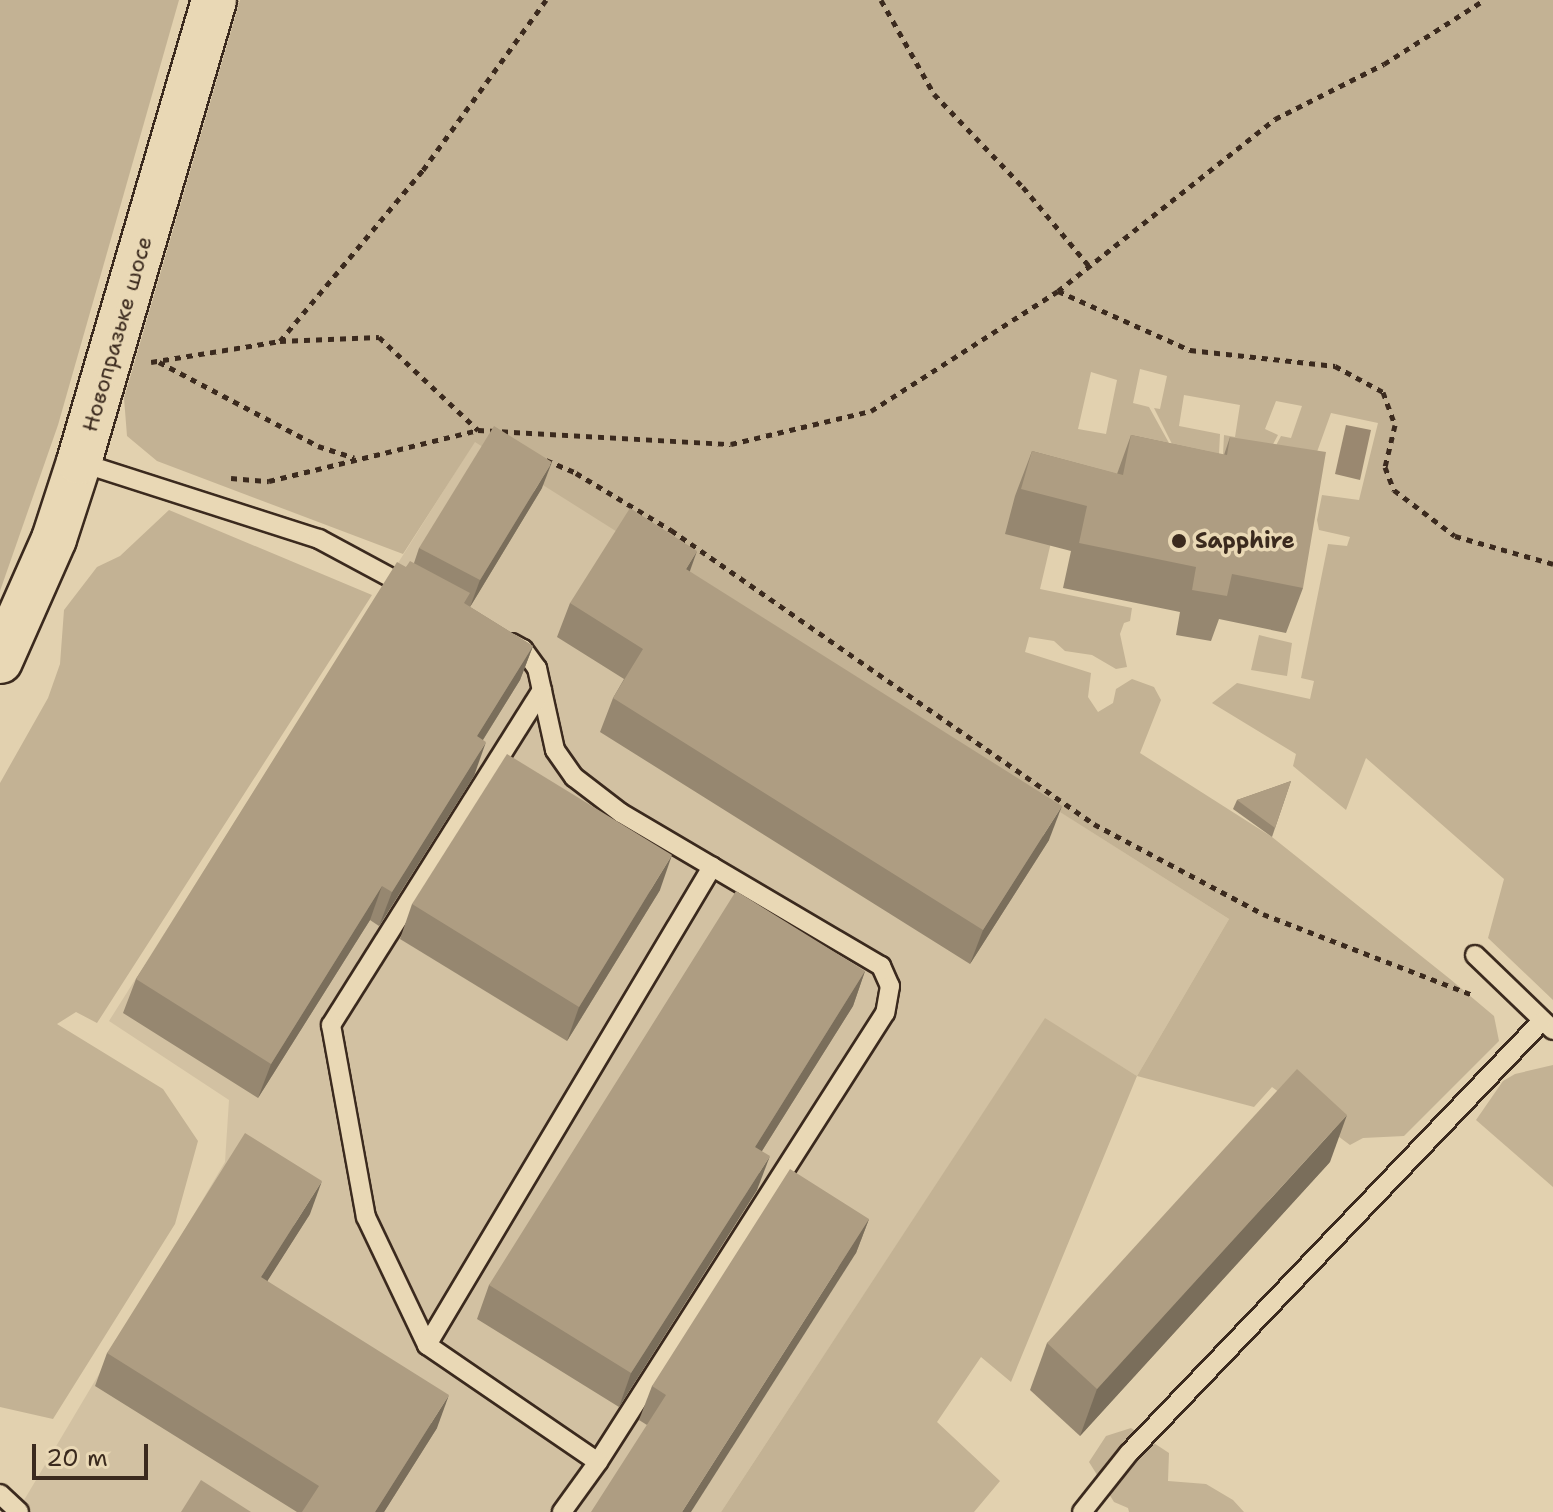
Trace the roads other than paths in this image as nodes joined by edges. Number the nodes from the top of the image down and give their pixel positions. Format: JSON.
{"nodes":[{"id":1,"x":214,"y":0,"type":"edge"},
{"id":2,"x":79,"y":462,"type":"junction"},
{"id":3,"x":428,"y":597,"type":"edge"},
{"id":4,"x":496,"y":634,"type":"edge"},
{"id":5,"x":0,"y":661,"type":"edge"},
{"id":6,"x":542,"y":690,"type":"junction"},
{"id":7,"x":712,"y":867,"type":"junction"},
{"id":8,"x":1475,"y":955,"type":"dead end"},
{"id":9,"x":1547,"y":1026,"type":"edge"},
{"id":10,"x":427,"y":1345,"type":"junction"},
{"id":11,"x":598,"y":1462,"type":"junction"},
{"id":12,"x":0,"y":1494,"type":"edge"},
{"id":13,"x":19,"y":1512,"type":"edge"},
{"id":14,"x":562,"y":1512,"type":"edge"},
{"id":15,"x":1082,"y":1512,"type":"edge"}],
"edges":[{"from":1,"to":2,"type":"main road","name":"Новопразьке шосе"},
{"from":2,"to":3,"type":"lane"},
{"from":2,"to":5,"type":"main road","name":"Новопразьке шосе"},
{"from":4,"to":6,"type":"lane"},
{"from":6,"to":7,"type":"lane"},
{"from":6,"to":10,"type":"lane"},
{"from":7,"to":10,"type":"lane"},
{"from":7,"to":11,"type":"lane"},
{"from":8,"to":9,"type":"lane"},
{"from":9,"to":15,"type":"lane"},
{"from":10,"to":11,"type":"lane"},
{"from":11,"to":14,"type":"lane"},
{"from":12,"to":13,"type":"lane"}]}
